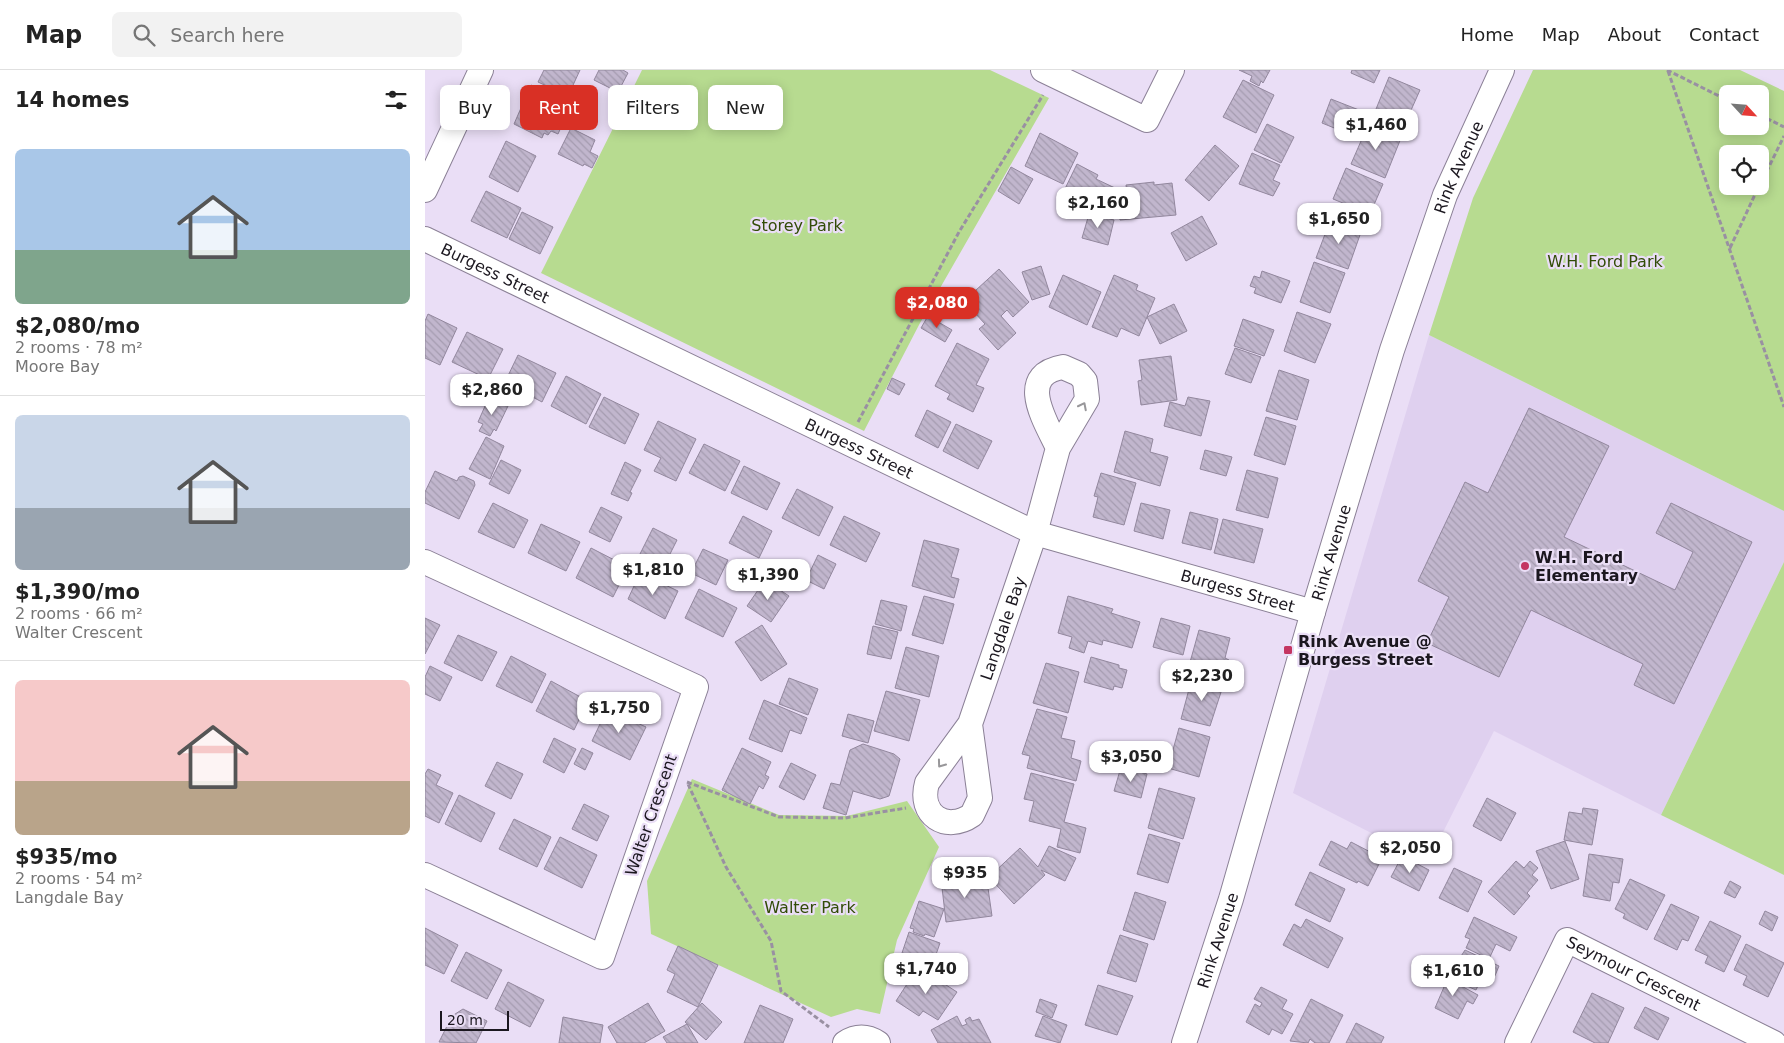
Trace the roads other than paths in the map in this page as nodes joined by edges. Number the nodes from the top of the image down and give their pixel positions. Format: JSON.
{"nodes":[{"id":1,"x":481,"y":70,"type":"edge"},
{"id":2,"x":1172,"y":70,"type":"edge"},
{"id":3,"x":1503,"y":70,"type":"edge"},
{"id":4,"x":1048,"y":72,"type":"edge"},
{"id":5,"x":425,"y":190,"type":"edge"},
{"id":6,"x":425,"y":239,"type":"edge"},
{"id":7,"x":1058,"y":448,"type":"dead end"},
{"id":8,"x":1035,"y":533,"type":"junction"},
{"id":9,"x":425,"y":562,"type":"edge"},
{"id":10,"x":1313,"y":612,"type":"junction"},
{"id":11,"x":970,"y":724,"type":"junction"},
{"id":12,"x":425,"y":874,"type":"edge"},
{"id":13,"x":846,"y":1042,"type":"edge"},
{"id":14,"x":878,"y":1043,"type":"edge"},
{"id":15,"x":1184,"y":1043,"type":"edge"},
{"id":16,"x":1517,"y":1043,"type":"edge"},
{"id":17,"x":1774,"y":1043,"type":"edge"}],
"edges":[{"from":1,"to":5,"type":"street"},
{"from":2,"to":4,"type":"street"},
{"from":3,"to":10,"type":"street","name":"Rink Avenue"},
{"from":6,"to":8,"type":"street","name":"Burgess Street"},
{"from":7,"to":8,"type":"street","name":"Langdale Bay"},
{"from":8,"to":10,"type":"street","name":"Burgess Street"},
{"from":8,"to":11,"type":"street","name":"Langdale Bay"},
{"from":9,"to":12,"type":"street","name":"Walter Crescent"},
{"from":10,"to":15,"type":"street","name":"Rink Avenue"},
{"from":11,"to":11,"type":"street","name":"Langdale Bay","one_way":true},
{"from":13,"to":14,"type":"street"},
{"from":16,"to":17,"type":"street","name":"Seymour Crescent"}]}
